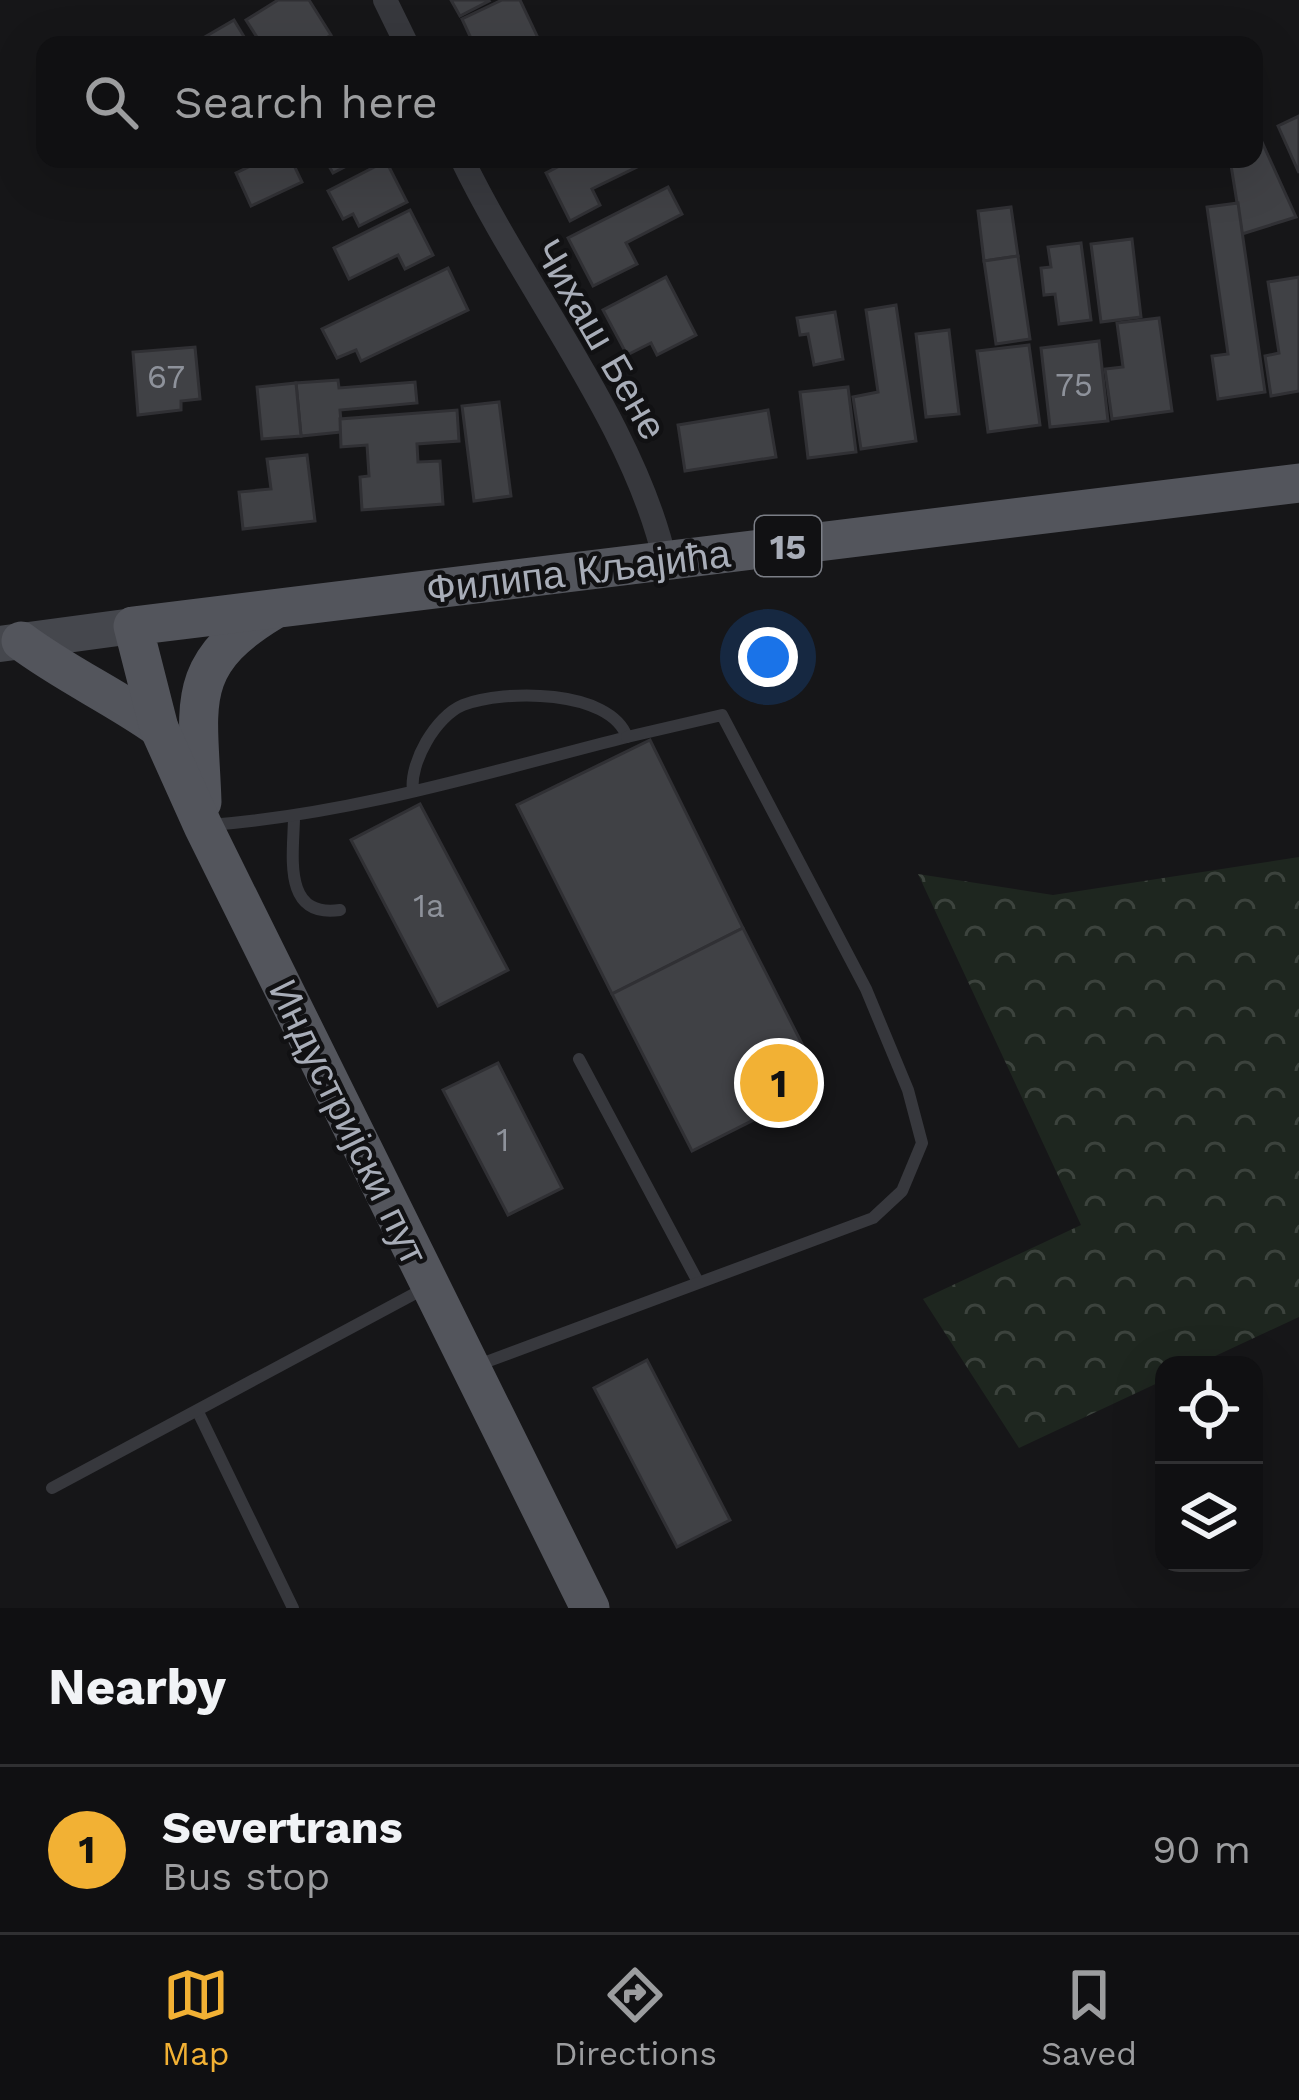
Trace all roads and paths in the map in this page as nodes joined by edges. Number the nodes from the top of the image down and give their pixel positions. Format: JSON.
{"nodes":[{"id":1,"x":386,"y":0,"type":"edge"},
{"id":2,"x":403,"y":36,"type":"edge"},
{"id":3,"x":466,"y":168,"type":"edge"},
{"id":4,"x":1299,"y":483,"type":"edge"},
{"id":5,"x":665,"y":561,"type":"junction"},
{"id":6,"x":278,"y":608,"type":"junction"},
{"id":7,"x":134,"y":626,"type":"junction"},
{"id":8,"x":10,"y":643,"type":"edge"},
{"id":9,"x":159,"y":728,"type":"junction"},
{"id":10,"x":627,"y":737,"type":"junction"},
{"id":11,"x":413,"y":791,"type":"junction"},
{"id":12,"x":294,"y":818,"type":"junction"},
{"id":13,"x":202,"y":826,"type":"junction"},
{"id":14,"x":340,"y":910,"type":"dead end"},
{"id":15,"x":579,"y":1059,"type":"dead end"},
{"id":16,"x":697,"y":1280,"type":"junction"},
{"id":17,"x":429,"y":1286,"type":"junction"},
{"id":18,"x":471,"y":1367,"type":"junction"},
{"id":19,"x":199,"y":1414,"type":"junction"},
{"id":20,"x":52,"y":1488,"type":"dead end"},
{"id":21,"x":292,"y":1608,"type":"edge"},
{"id":22,"x":590,"y":1608,"type":"edge"}],
"edges":[{"from":1,"to":2,"type":"street"},
{"from":3,"to":5,"type":"street","name":"Чихаш Бене"},
{"from":4,"to":5,"type":"main road","name":"Филипа Кљајића","number":"15"},
{"from":5,"to":6,"type":"main road","name":"Филипа Кљајића","number":"15"},
{"from":6,"to":7,"type":"main road","name":"Филипа Кљајића","number":"15"},
{"from":6,"to":13,"type":"main road"},
{"from":7,"to":8,"type":"street","name":"Филипа Кљајића"},
{"from":7,"to":9,"type":"main road","name":"Индустријски пут"},
{"from":8,"to":9,"type":"main road"},
{"from":9,"to":13,"type":"main road","name":"Индустријски пут"},
{"from":10,"to":11,"type":"lane"},
{"from":10,"to":11,"type":"lane"},
{"from":10,"to":16,"type":"lane"},
{"from":11,"to":12,"type":"lane"},
{"from":12,"to":13,"type":"lane"},
{"from":12,"to":14,"type":"lane"},
{"from":13,"to":17,"type":"main road","name":"Индустријски пут"},
{"from":15,"to":16,"type":"lane"},
{"from":16,"to":18,"type":"lane"},
{"from":17,"to":18,"type":"main road","name":"Индустријски пут"},
{"from":17,"to":19,"type":"lane"},
{"from":18,"to":22,"type":"main road","name":"Индустријски пут"},
{"from":19,"to":20,"type":"lane"},
{"from":19,"to":21,"type":"lane"}]}
